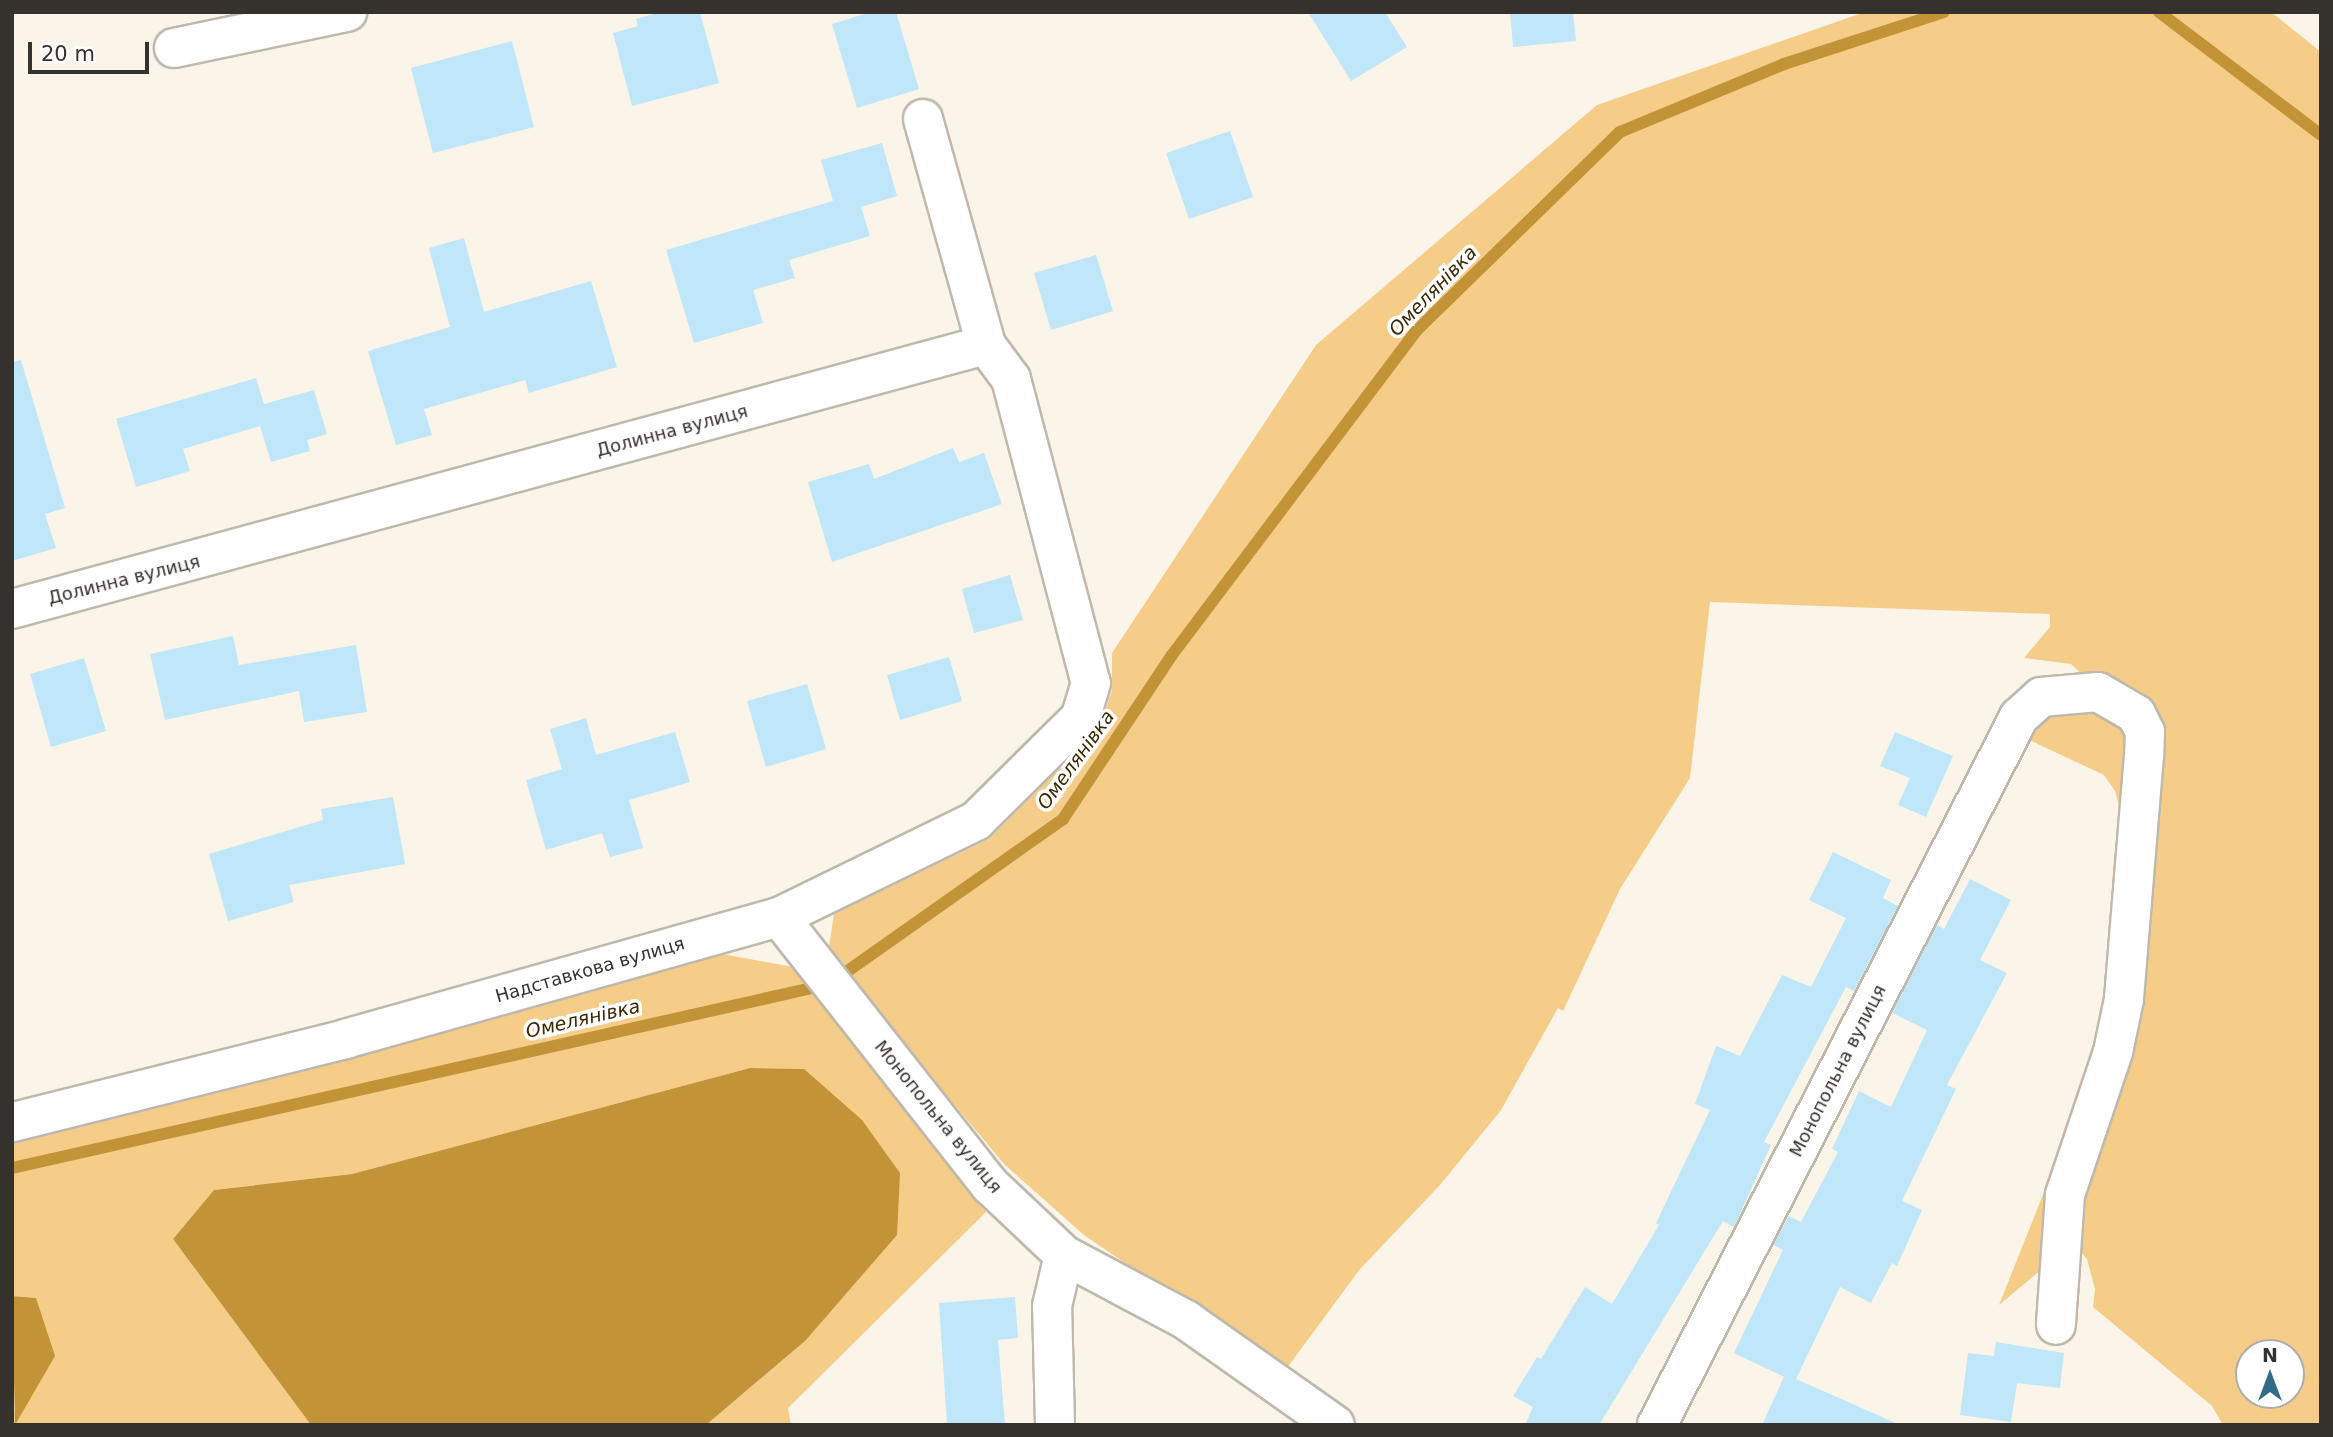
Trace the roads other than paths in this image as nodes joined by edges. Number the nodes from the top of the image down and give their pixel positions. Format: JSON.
{"nodes":[{"id":1,"x":347,"y":12,"type":"edge"},
{"id":2,"x":174,"y":48,"type":"dead end"},
{"id":3,"x":923,"y":119,"type":"dead end"},
{"id":4,"x":986,"y":345,"type":"junction"},
{"id":5,"x":12,"y":609,"type":"edge"},
{"id":6,"x":779,"y":917,"type":"junction"},
{"id":7,"x":12,"y":1122,"type":"edge"},
{"id":8,"x":1064,"y":1255,"type":"junction"},
{"id":9,"x":2056,"y":1325,"type":"dead end"},
{"id":10,"x":1055,"y":1425,"type":"edge"},
{"id":11,"x":1335,"y":1425,"type":"edge"},
{"id":12,"x":1657,"y":1425,"type":"edge"}],
"edges":[{"from":1,"to":2,"type":"street"},
{"from":3,"to":4,"type":"street"},
{"from":4,"to":5,"type":"street","name":"Долинна вулиця"},
{"from":4,"to":6,"type":"street","name":"Надставкова вулиця"},
{"from":6,"to":7,"type":"street","name":"Надставкова вулиця"},
{"from":6,"to":8,"type":"street","name":"Монопольна вулиця"},
{"from":8,"to":10,"type":"street"},
{"from":8,"to":11,"type":"street","name":"Монопольна вулиця"},
{"from":9,"to":12,"type":"street","name":"Монопольна вулиця"}]}
